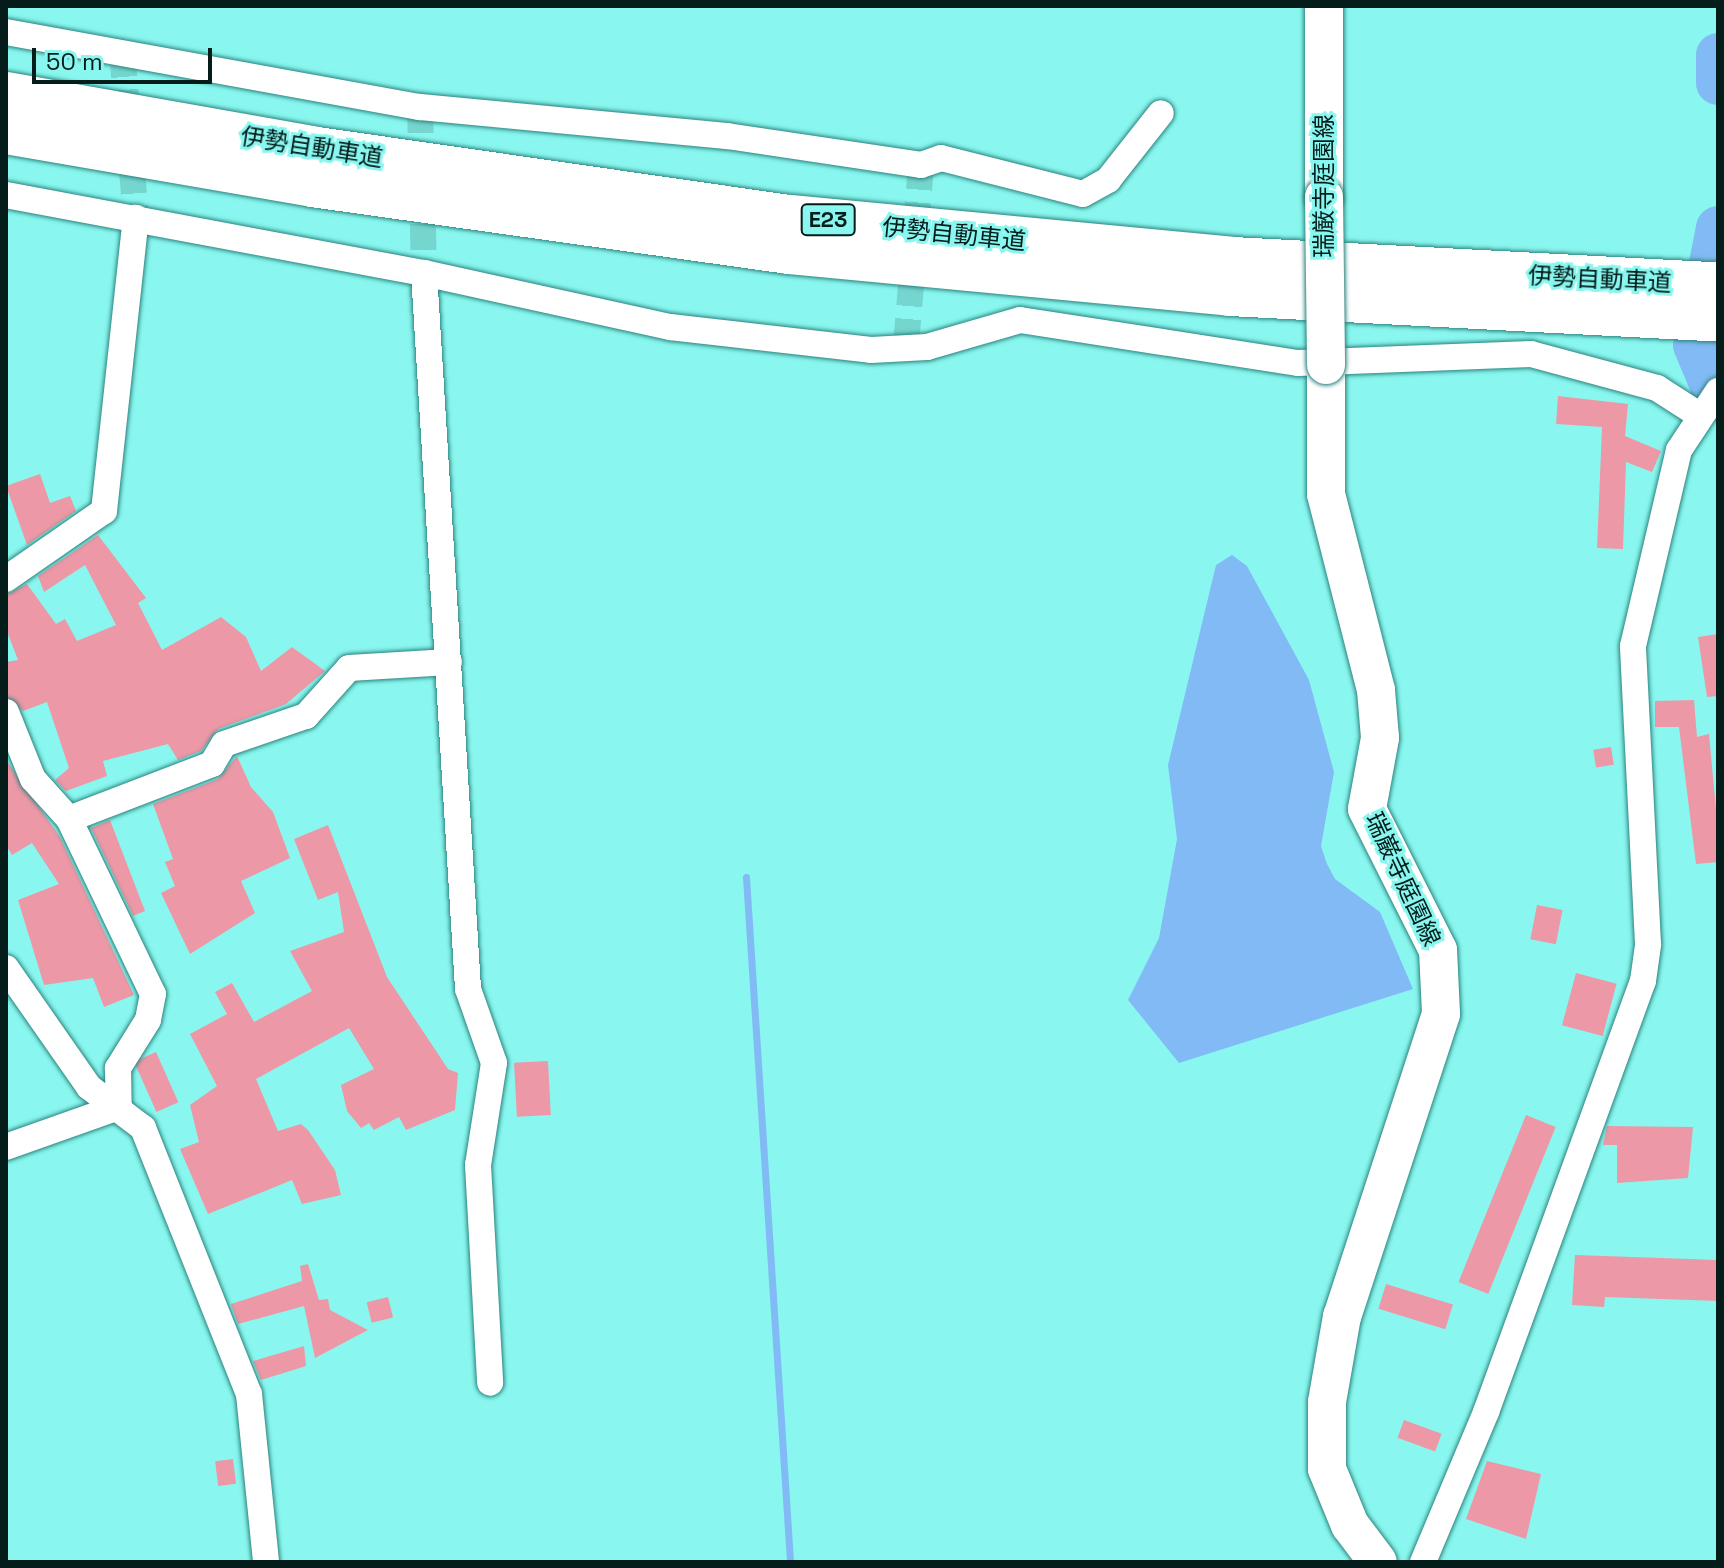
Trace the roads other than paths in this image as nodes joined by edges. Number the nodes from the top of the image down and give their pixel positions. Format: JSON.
{"nodes":[{"id":1,"x":1324,"y":6,"type":"edge"},
{"id":2,"x":6,"y":32,"type":"edge"},
{"id":3,"x":6,"y":94,"type":"edge"},
{"id":4,"x":1161,"y":113,"type":"dead end"},
{"id":5,"x":6,"y":132,"type":"edge"},
{"id":6,"x":6,"y":195,"type":"edge"},
{"id":7,"x":136,"y":218,"type":"junction"},
{"id":8,"x":424,"y":273,"type":"junction"},
{"id":9,"x":1718,"y":284,"type":"edge"},
{"id":10,"x":1657,"y":300,"type":"junction"},
{"id":11,"x":1718,"y":320,"type":"edge"},
{"id":12,"x":1326,"y":365,"type":"junction"},
{"id":13,"x":1718,"y":391,"type":"edge"},
{"id":14,"x":1699,"y":415,"type":"junction"},
{"id":15,"x":6,"y":579,"type":"edge"},
{"id":16,"x":449,"y":662,"type":"junction"},
{"id":17,"x":6,"y":712,"type":"edge"},
{"id":18,"x":69,"y":819,"type":"junction"},
{"id":19,"x":6,"y":968,"type":"edge"},
{"id":20,"x":119,"y":1107,"type":"junction"},
{"id":21,"x":6,"y":1147,"type":"edge"},
{"id":22,"x":490,"y":1383,"type":"dead end"},
{"id":23,"x":266,"y":1562,"type":"edge"},
{"id":24,"x":1378,"y":1562,"type":"edge"},
{"id":25,"x":1423,"y":1562,"type":"edge"}],
"edges":[{"from":1,"to":12,"type":"main road","name":"瑞厳寺庭園線","bridge":true},
{"from":2,"to":4,"type":"street"},
{"from":3,"to":10,"type":"highway","name":"伊勢自動車道","number":"E23"},
{"from":5,"to":10,"type":"highway","name":"伊勢自動車道","number":"E23"},
{"from":6,"to":7,"type":"street"},
{"from":7,"to":8,"type":"street"},
{"from":7,"to":15,"type":"street"},
{"from":8,"to":12,"type":"street"},
{"from":8,"to":16,"type":"street"},
{"from":9,"to":10,"type":"highway","name":"伊勢自動車道"},
{"from":10,"to":11,"type":"highway","name":"伊勢自動車道"},
{"from":12,"to":14,"type":"street"},
{"from":12,"to":24,"type":"main road","name":"瑞巌寺庭園線"},
{"from":13,"to":14,"type":"street"},
{"from":14,"to":25,"type":"street"},
{"from":16,"to":18,"type":"street"},
{"from":16,"to":22,"type":"street"},
{"from":17,"to":18,"type":"street"},
{"from":18,"to":20,"type":"street"},
{"from":19,"to":20,"type":"street"},
{"from":20,"to":21,"type":"street"},
{"from":20,"to":23,"type":"street"}]}
